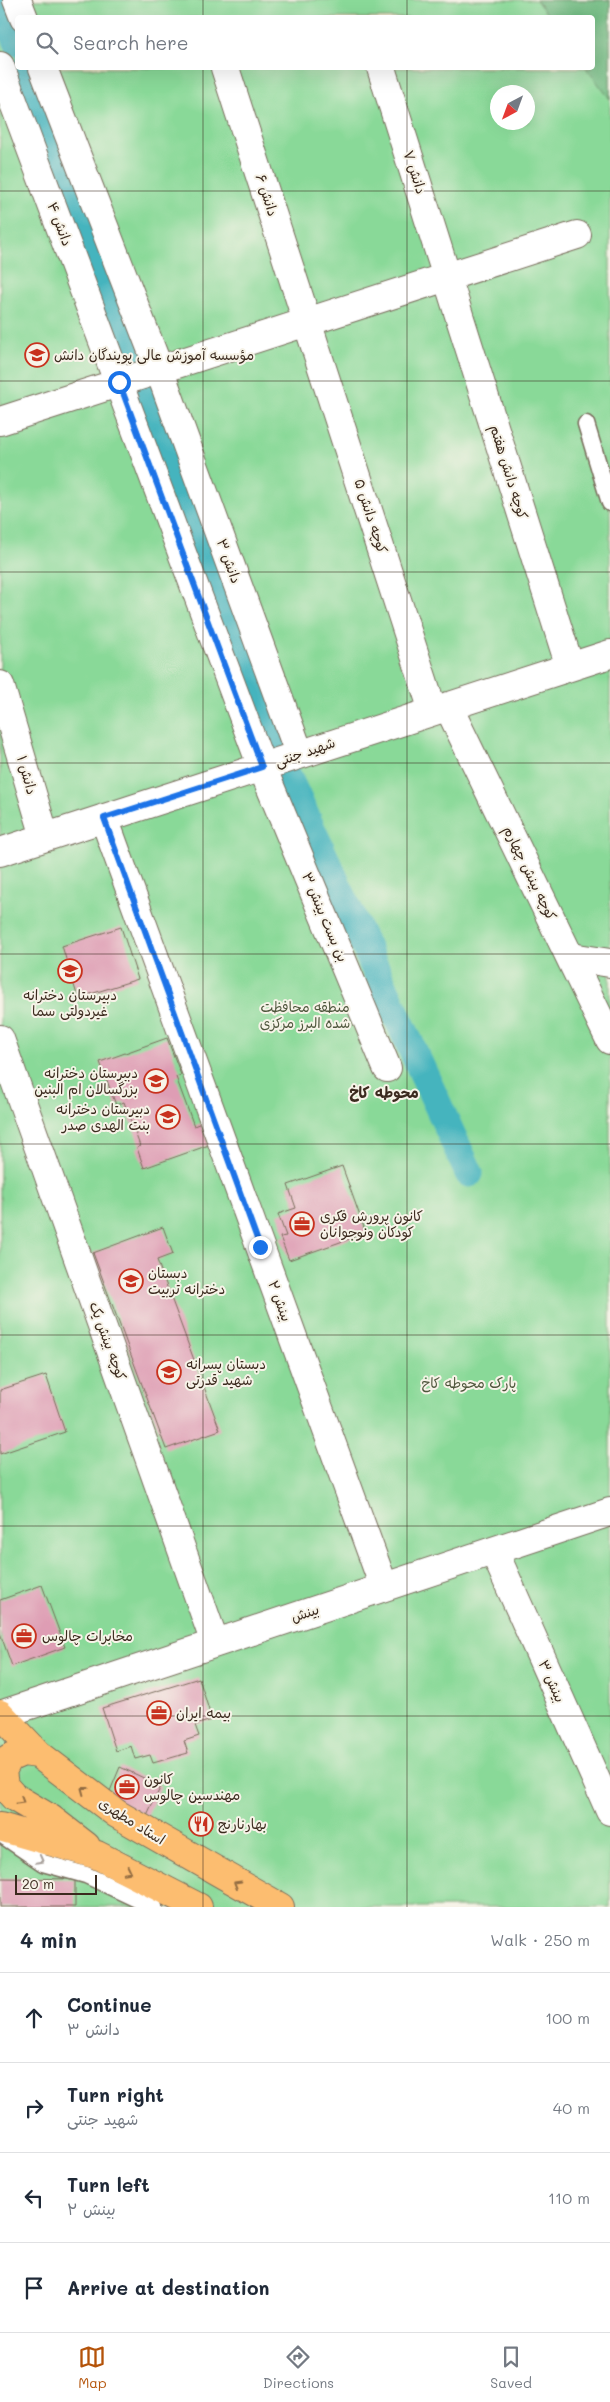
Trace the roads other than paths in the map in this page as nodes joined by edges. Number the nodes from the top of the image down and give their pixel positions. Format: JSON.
{"nodes":[{"id":1,"x":17,"y":0,"type":"edge"},
{"id":2,"x":23,"y":15,"type":"edge"},
{"id":3,"x":0,"y":66,"type":"edge"},
{"id":4,"x":44,"y":70,"type":"edge"},
{"id":5,"x":227,"y":70,"type":"edge"},
{"id":6,"x":382,"y":70,"type":"edge"},
{"id":7,"x":577,"y":236,"type":"dead end"},
{"id":8,"x":448,"y":277,"type":"junction"},
{"id":9,"x":308,"y":322,"type":"junction"},
{"id":10,"x":159,"y":369,"type":"junction"},
{"id":11,"x":119,"y":382,"type":"junction"},
{"id":12,"x":0,"y":421,"type":"edge"},
{"id":13,"x":586,"y":424,"type":"dead end"},
{"id":14,"x":610,"y":503,"type":"edge"},
{"id":15,"x":610,"y":654,"type":"edge"},
{"id":16,"x":570,"y":666,"type":"junction"},
{"id":17,"x":0,"y":685,"type":"edge"},
{"id":18,"x":440,"y":708,"type":"junction"},
{"id":19,"x":281,"y":760,"type":"junction"},
{"id":20,"x":104,"y":818,"type":"junction"},
{"id":21,"x":45,"y":837,"type":"junction"},
{"id":22,"x":0,"y":852,"type":"edge"},
{"id":23,"x":571,"y":957,"type":"junction"},
{"id":24,"x":610,"y":963,"type":"edge"},
{"id":25,"x":0,"y":1039,"type":"edge"},
{"id":26,"x":610,"y":1040,"type":"edge"},
{"id":27,"x":388,"y":1068,"type":"dead end"},
{"id":28,"x":610,"y":1512,"type":"edge"},
{"id":29,"x":494,"y":1551,"type":"junction"},
{"id":30,"x":384,"y":1587,"type":"junction"},
{"id":31,"x":215,"y":1643,"type":"junction"},
{"id":32,"x":0,"y":1715,"type":"edge"},
{"id":33,"x":38,"y":1754,"type":"junction"},
{"id":34,"x":610,"y":1811,"type":"edge"},
{"id":35,"x":0,"y":1827,"type":"edge"},
{"id":36,"x":0,"y":1833,"type":"edge"},
{"id":37,"x":97,"y":1855,"type":"junction"},
{"id":38,"x":154,"y":1907,"type":"edge"},
{"id":39,"x":198,"y":1907,"type":"edge"},
{"id":40,"x":280,"y":1907,"type":"edge"}],
"edges":[{"from":1,"to":2,"type":"street"},
{"from":3,"to":11,"type":"street","name":"دانش ۴"},
{"from":4,"to":10,"type":"street"},
{"from":5,"to":9,"type":"street","name":"دانش ۶"},
{"from":6,"to":8,"type":"street","name":"دانش ۷"},
{"from":7,"to":8,"type":"street"},
{"from":8,"to":9,"type":"street"},
{"from":8,"to":16,"type":"street","name":"کوچه دانش هفتم"},
{"from":9,"to":10,"type":"street"},
{"from":9,"to":18,"type":"street","name":"کوچه دانش ۵"},
{"from":10,"to":11,"type":"street"},
{"from":10,"to":19,"type":"street","name":"دانش ۳"},
{"from":11,"to":12,"type":"street"},
{"from":11,"to":19,"type":"street"},
{"from":13,"to":14,"type":"lane"},
{"from":15,"to":16,"type":"street","name":"شهید جنتی"},
{"from":16,"to":18,"type":"street","name":"شهید جنتی"},
{"from":17,"to":21,"type":"street","name":"دانش ۱"},
{"from":18,"to":19,"type":"street","name":"شهید جنتی"},
{"from":18,"to":23,"type":"street","name":"کوچه بینش چهارم"},
{"from":19,"to":20,"type":"street","name":"شهید جنتی"},
{"from":19,"to":27,"type":"street","name":"بن بست بینش ۳"},
{"from":20,"to":21,"type":"street","name":"شهید جنتی"},
{"from":20,"to":30,"type":"street","name":"بینش ۲"},
{"from":21,"to":22,"type":"street","name":"شهید جنتی"},
{"from":23,"to":24,"type":"street"},
{"from":23,"to":26,"type":"street","name":"کوچه بینش چهارم"},
{"from":25,"to":31,"type":"street","name":"کوچه بینش یک"},
{"from":28,"to":29,"type":"street","name":"بینش"},
{"from":29,"to":30,"type":"street","name":"بینش"},
{"from":29,"to":34,"type":"street","name":"بینش ۳"},
{"from":30,"to":31,"type":"street","name":"بینش"},
{"from":31,"to":32,"type":"street","name":"بینش"},
{"from":32,"to":33,"type":"main road","name":"استاد مطهری"},
{"from":33,"to":37,"type":"main road","one_way":true},
{"from":40,"to":33,"type":"main road","name":"استاد مطهری","one_way":true},
{"from":35,"to":37,"type":"main road"},
{"from":36,"to":38,"type":"lane","one_way":true},
{"from":37,"to":39,"type":"main road","one_way":true}]}
